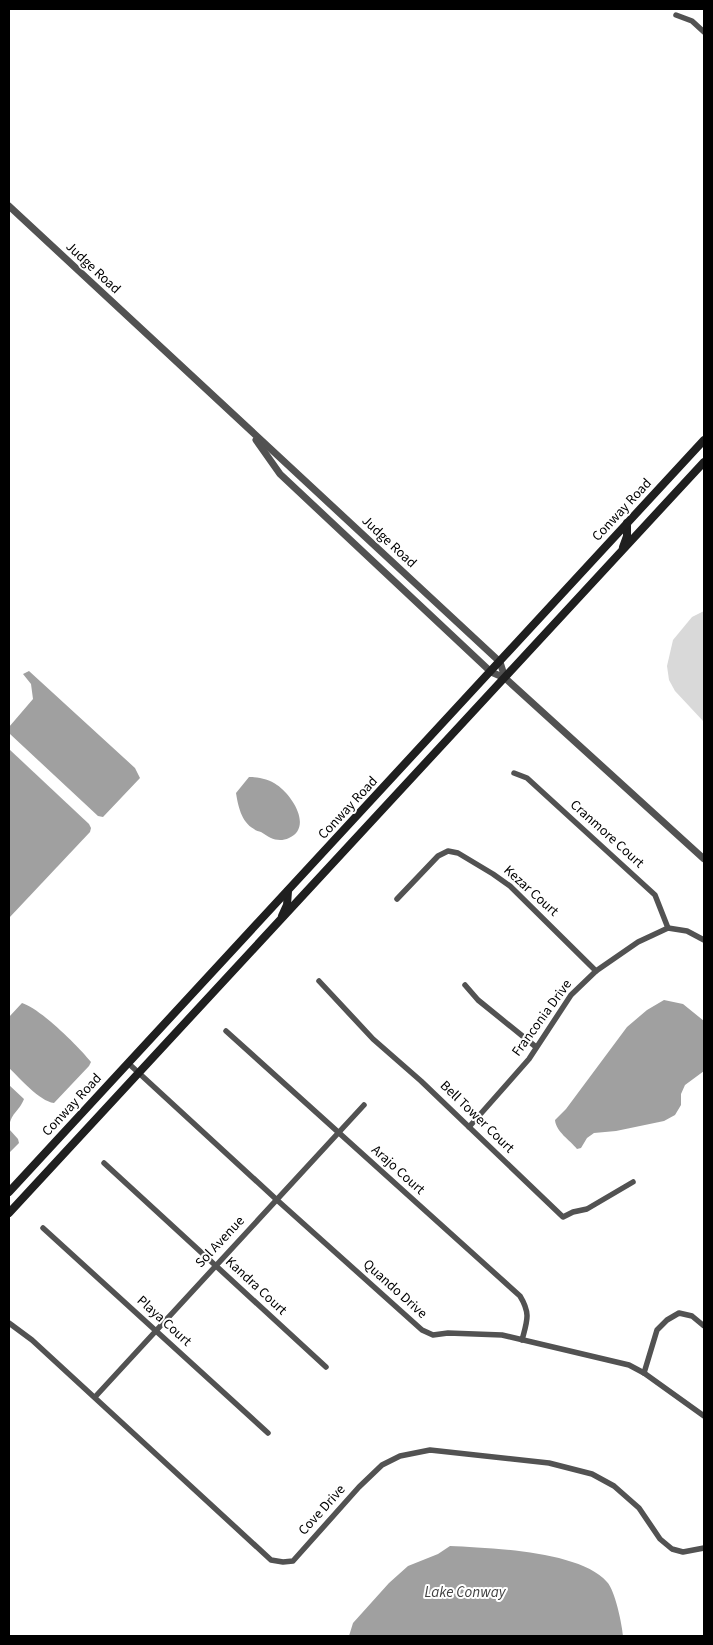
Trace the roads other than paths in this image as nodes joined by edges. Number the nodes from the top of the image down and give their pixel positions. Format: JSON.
{"nodes":[{"id":1,"x":676,"y":15,"type":"dead end"},
{"id":2,"x":704,"y":32,"type":"edge"},
{"id":3,"x":9,"y":206,"type":"edge"},
{"id":4,"x":249,"y":429,"type":"junction"},
{"id":5,"x":704,"y":440,"type":"edge"},
{"id":6,"x":704,"y":462,"type":"edge"},
{"id":7,"x":627,"y":523,"type":"junction"},
{"id":8,"x":620,"y":553,"type":"junction"},
{"id":9,"x":500,"y":662,"type":"junction"},
{"id":10,"x":491,"y":672,"type":"junction"},
{"id":11,"x":504,"y":678,"type":"junction"},
{"id":12,"x":514,"y":773,"type":"dead end"},
{"id":13,"x":704,"y":860,"type":"edge"},
{"id":14,"x":288,"y":891,"type":"junction"},
{"id":15,"x":396,"y":899,"type":"dead end"},
{"id":16,"x":281,"y":920,"type":"junction"},
{"id":17,"x":668,"y":928,"type":"junction"},
{"id":18,"x":704,"y":940,"type":"edge"},
{"id":19,"x":596,"y":971,"type":"junction"},
{"id":20,"x":319,"y":981,"type":"dead end"},
{"id":21,"x":465,"y":985,"type":"dead end"},
{"id":22,"x":226,"y":1031,"type":"dead end"},
{"id":23,"x":536,"y":1047,"type":"junction"},
{"id":24,"x":128,"y":1063,"type":"junction"},
{"id":25,"x":139,"y":1073,"type":"junction"},
{"id":26,"x":364,"y":1105,"type":"dead end"},
{"id":27,"x":469,"y":1127,"type":"junction"},
{"id":28,"x":338,"y":1133,"type":"junction"},
{"id":29,"x":104,"y":1163,"type":"dead end"},
{"id":30,"x":633,"y":1182,"type":"dead end"},
{"id":31,"x":9,"y":1192,"type":"edge"},
{"id":32,"x":277,"y":1200,"type":"junction"},
{"id":33,"x":9,"y":1213,"type":"edge"},
{"id":34,"x":43,"y":1228,"type":"dead end"},
{"id":35,"x":216,"y":1266,"type":"junction"},
{"id":36,"x":9,"y":1323,"type":"edge"},
{"id":37,"x":704,"y":1326,"type":"edge"},
{"id":38,"x":156,"y":1331,"type":"junction"},
{"id":39,"x":522,"y":1340,"type":"junction"},
{"id":40,"x":326,"y":1367,"type":"dead end"},
{"id":41,"x":644,"y":1374,"type":"junction"},
{"id":42,"x":95,"y":1397,"type":"junction"},
{"id":43,"x":704,"y":1416,"type":"edge"},
{"id":44,"x":268,"y":1433,"type":"dead end"},
{"id":45,"x":704,"y":1548,"type":"edge"}],
"edges":[{"from":1,"to":2,"type":"street"},
{"from":3,"to":4,"type":"street","name":"Judge Road"},
{"from":4,"to":9,"type":"street","name":"Judge Road"},
{"from":4,"to":10,"type":"street","name":"Judge Road"},
{"from":5,"to":7,"type":"main road","name":"Conway Road"},
{"from":6,"to":8,"type":"main road","name":"Conway Road"},
{"from":7,"to":8,"type":"main road"},
{"from":7,"to":9,"type":"main road","name":"Conway Road"},
{"from":8,"to":11,"type":"main road","name":"Conway Road"},
{"from":9,"to":10,"type":"main road","name":"Conway Road"},
{"from":9,"to":11,"type":"street"},
{"from":10,"to":11,"type":"street","name":"Judge Road"},
{"from":10,"to":14,"type":"main road","name":"Conway Road"},
{"from":11,"to":13,"type":"street","name":"Judge Road"},
{"from":11,"to":16,"type":"main road","name":"Conway Road"},
{"from":12,"to":17,"type":"street","name":"Cranmore Court"},
{"from":14,"to":16,"type":"main road"},
{"from":14,"to":24,"type":"main road","name":"Conway Road"},
{"from":15,"to":19,"type":"street","name":"Kezar Court"},
{"from":16,"to":25,"type":"main road","name":"Conway Road"},
{"from":17,"to":18,"type":"street"},
{"from":17,"to":19,"type":"street","name":"Franconia Drive"},
{"from":19,"to":23,"type":"street","name":"Franconia Drive"},
{"from":20,"to":27,"type":"street","name":"Bell Tower Court"},
{"from":21,"to":23,"type":"street"},
{"from":22,"to":28,"type":"street","name":"Arajo Court"},
{"from":23,"to":27,"type":"street","name":"Franconia Drive"},
{"from":24,"to":25,"type":"street","name":"Quando Drive"},
{"from":24,"to":31,"type":"main road","name":"Conway Road"},
{"from":25,"to":32,"type":"street","name":"Quando Drive"},
{"from":25,"to":33,"type":"main road","name":"Conway Road"},
{"from":26,"to":28,"type":"street","name":"Sol Avenue"},
{"from":27,"to":30,"type":"street","name":"Bell Tower Court"},
{"from":28,"to":32,"type":"street","name":"Sol Avenue"},
{"from":28,"to":39,"type":"street","name":"Arajo Court"},
{"from":29,"to":35,"type":"street","name":"Kandra Court"},
{"from":32,"to":35,"type":"street","name":"Sol Avenue"},
{"from":32,"to":39,"type":"street","name":"Quando Drive"},
{"from":34,"to":38,"type":"street","name":"Playa Court"},
{"from":35,"to":38,"type":"street","name":"Sol Avenue"},
{"from":35,"to":40,"type":"street","name":"Kandra Court"},
{"from":36,"to":42,"type":"street","name":"Cove Drive"},
{"from":37,"to":41,"type":"street"},
{"from":38,"to":42,"type":"street","name":"Sol Avenue"},
{"from":38,"to":44,"type":"street","name":"Playa Court"},
{"from":39,"to":41,"type":"street","name":"Quando Drive"},
{"from":41,"to":43,"type":"street","name":"Quando Drive"},
{"from":42,"to":45,"type":"street","name":"Cove Drive"}]}
